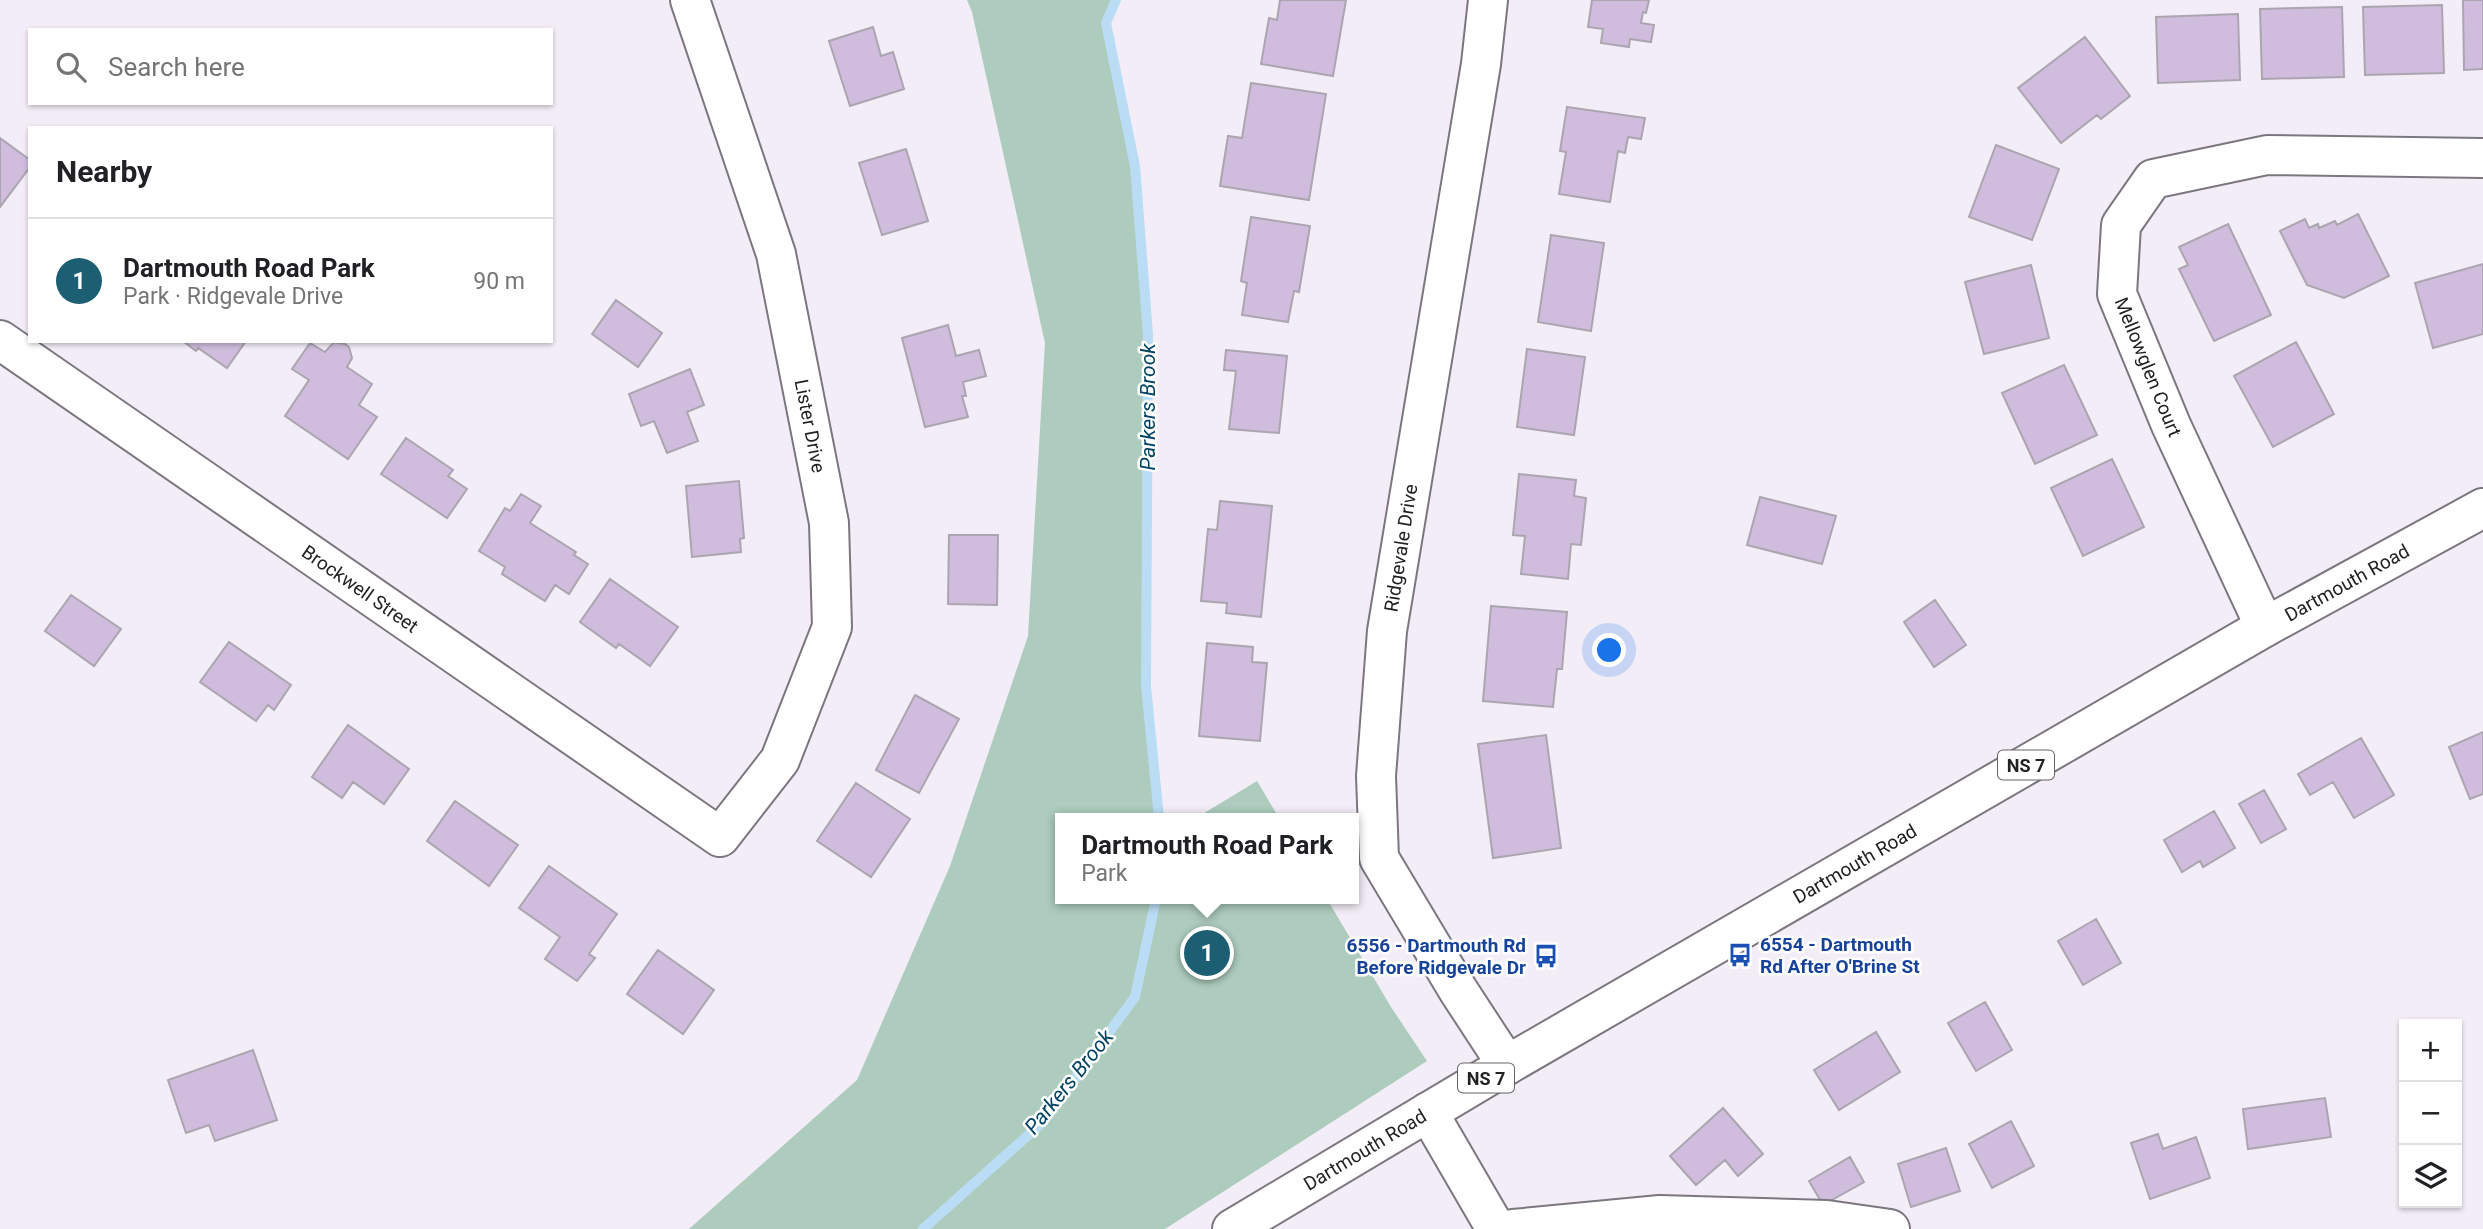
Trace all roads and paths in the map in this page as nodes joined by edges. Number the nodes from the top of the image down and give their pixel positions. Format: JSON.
{"nodes":[{"id":1,"x":690,"y":0,"type":"edge"},
{"id":2,"x":1488,"y":0,"type":"edge"},
{"id":3,"x":2483,"y":158,"type":"edge"},
{"id":4,"x":0,"y":340,"type":"edge"},
{"id":5,"x":2483,"y":508,"type":"edge"},
{"id":6,"x":2265,"y":627,"type":"junction"},
{"id":7,"x":720,"y":837,"type":"joint"},
{"id":8,"x":1507,"y":1065,"type":"junction"},
{"id":9,"x":1428,"y":1112,"type":"junction"},
{"id":10,"x":1232,"y":1229,"type":"edge"},
{"id":11,"x":1496,"y":1229,"type":"edge"},
{"id":12,"x":1514,"y":1229,"type":"edge"},
{"id":13,"x":1890,"y":1229,"type":"edge"}],
"edges":[{"from":1,"to":7,"type":"street","name":"Lister Drive"},
{"from":2,"to":8,"type":"street","name":"Ridgevale Drive"},
{"from":3,"to":6,"type":"street","name":"Mellowglen Court"},
{"from":4,"to":7,"type":"street","name":"Brockwell Street"},
{"from":5,"to":6,"type":"street","name":"Dartmouth Road","number":"NS 7"},
{"from":6,"to":8,"type":"street","name":"Dartmouth Road","number":"NS 7"},
{"from":8,"to":9,"type":"street","name":"Dartmouth Road","number":"NS 7"},
{"from":9,"to":10,"type":"street","name":"Dartmouth Road","number":"NS 7"},
{"from":9,"to":11,"type":"street"},
{"from":12,"to":13,"type":"street"}]}
